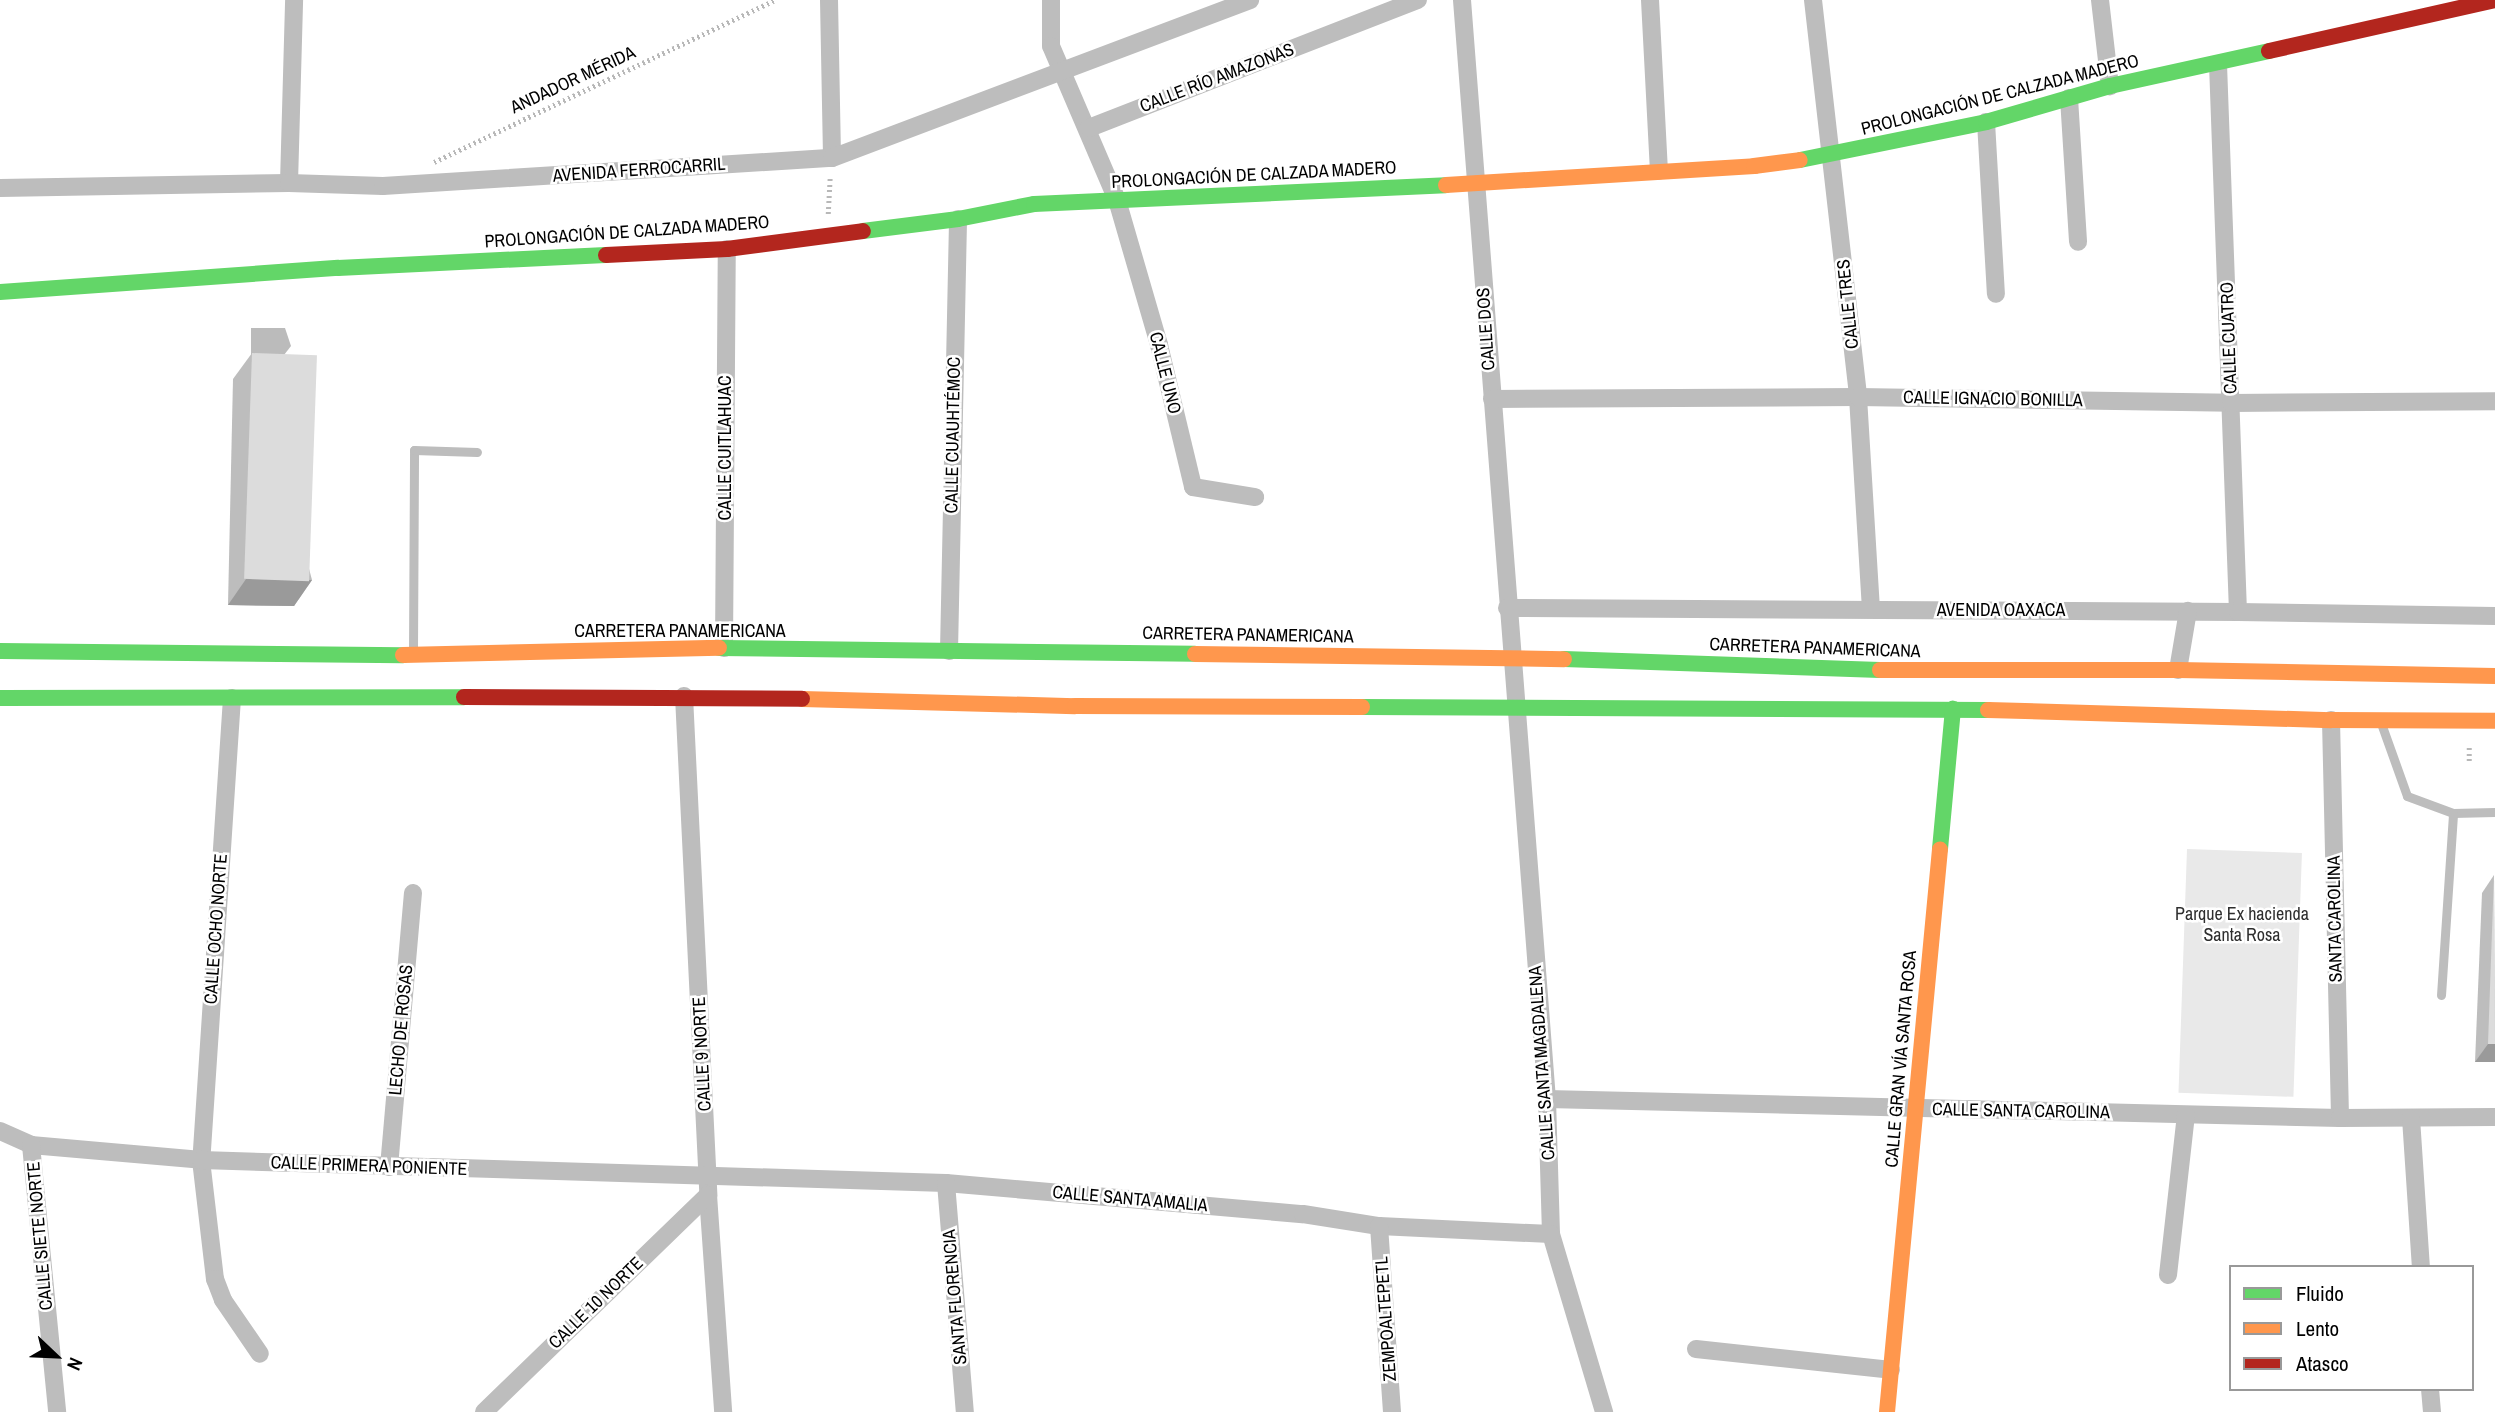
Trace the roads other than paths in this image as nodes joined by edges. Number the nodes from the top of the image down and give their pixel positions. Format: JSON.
{"nodes":[{"id":1,"x":294,"y":0,"type":"edge"},
{"id":2,"x":829,"y":0,"type":"edge"},
{"id":3,"x":1051,"y":0,"type":"edge"},
{"id":4,"x":1250,"y":0,"type":"edge"},
{"id":5,"x":1418,"y":0,"type":"edge"},
{"id":6,"x":1462,"y":0,"type":"edge"},
{"id":7,"x":1650,"y":0,"type":"edge"},
{"id":8,"x":1813,"y":0,"type":"edge"},
{"id":9,"x":2099,"y":0,"type":"edge"},
{"id":10,"x":2495,"y":0,"type":"edge"},
{"id":11,"x":2218,"y":64,"type":"junction"},
{"id":12,"x":1063,"y":71,"type":"junction"},
{"id":13,"x":2110,"y":86,"type":"junction"},
{"id":14,"x":2069,"y":98,"type":"junction"},
{"id":15,"x":1986,"y":122,"type":"junction"},
{"id":16,"x":1089,"y":128,"type":"junction"},
{"id":17,"x":1832,"y":155,"type":"junction"},
{"id":18,"x":832,"y":159,"type":"junction"},
{"id":19,"x":1659,"y":172,"type":"junction"},
{"id":20,"x":289,"y":183,"type":"junction"},
{"id":21,"x":1475,"y":184,"type":"junction"},
{"id":22,"x":0,"y":188,"type":"edge"},
{"id":23,"x":1117,"y":200,"type":"junction"},
{"id":24,"x":958,"y":219,"type":"junction"},
{"id":25,"x":2077,"y":242,"type":"dead end"},
{"id":26,"x":727,"y":248,"type":"junction"},
{"id":27,"x":0,"y":292,"type":"edge"},
{"id":28,"x":1996,"y":294,"type":"dead end"},
{"id":29,"x":1858,"y":397,"type":"junction"},
{"id":30,"x":1492,"y":399,"type":"junction"},
{"id":31,"x":2495,"y":401,"type":"edge"},
{"id":32,"x":2231,"y":403,"type":"junction"},
{"id":33,"x":477,"y":452,"type":"dead end"},
{"id":34,"x":1255,"y":496,"type":"dead end"},
{"id":35,"x":1507,"y":608,"type":"junction"},
{"id":36,"x":1871,"y":609,"type":"junction"},
{"id":37,"x":2188,"y":611,"type":"junction"},
{"id":38,"x":2238,"y":612,"type":"junction"},
{"id":39,"x":2495,"y":616,"type":"edge"},
{"id":40,"x":724,"y":648,"type":"junction"},
{"id":41,"x":0,"y":651,"type":"edge"},
{"id":42,"x":949,"y":651,"type":"junction"},
{"id":43,"x":412,"y":655,"type":"junction"},
{"id":44,"x":1510,"y":657,"type":"junction"},
{"id":45,"x":2178,"y":670,"type":"junction"},
{"id":46,"x":2495,"y":676,"type":"edge"},
{"id":47,"x":684,"y":696,"type":"junction"},
{"id":48,"x":0,"y":698,"type":"edge"},
{"id":49,"x":232,"y":698,"type":"junction"},
{"id":50,"x":1514,"y":706,"type":"junction"},
{"id":51,"x":1953,"y":709,"type":"junction"},
{"id":52,"x":2332,"y":720,"type":"junction"},
{"id":53,"x":2380,"y":721,"type":"junction"},
{"id":54,"x":2495,"y":721,"type":"edge"},
{"id":55,"x":2495,"y":812,"type":"edge"},
{"id":56,"x":2453,"y":813,"type":"junction"},
{"id":57,"x":413,"y":893,"type":"dead end"},
{"id":58,"x":2441,"y":995,"type":"dead end"},
{"id":59,"x":1547,"y":1100,"type":"junction"},
{"id":60,"x":1916,"y":1109,"type":"junction"},
{"id":61,"x":2186,"y":1115,"type":"junction"},
{"id":62,"x":2495,"y":1117,"type":"edge"},
{"id":63,"x":2340,"y":1118,"type":"junction"},
{"id":64,"x":2411,"y":1118,"type":"junction"},
{"id":65,"x":0,"y":1131,"type":"edge"},
{"id":66,"x":31,"y":1144,"type":"junction"},
{"id":67,"x":201,"y":1160,"type":"junction"},
{"id":68,"x":389,"y":1167,"type":"junction"},
{"id":69,"x":708,"y":1175,"type":"junction"},
{"id":70,"x":946,"y":1183,"type":"junction"},
{"id":71,"x":708,"y":1195,"type":"junction"},
{"id":72,"x":1379,"y":1226,"type":"junction"},
{"id":73,"x":1551,"y":1234,"type":"junction"},
{"id":74,"x":2421,"y":1265,"type":"edge"},
{"id":75,"x":2168,"y":1275,"type":"dead end"},
{"id":76,"x":1696,"y":1349,"type":"dead end"},
{"id":77,"x":260,"y":1353,"type":"dead end"},
{"id":78,"x":1891,"y":1370,"type":"junction"},
{"id":79,"x":2430,"y":1391,"type":"edge"},
{"id":80,"x":57,"y":1412,"type":"edge"},
{"id":81,"x":484,"y":1412,"type":"edge"},
{"id":82,"x":723,"y":1412,"type":"edge"},
{"id":83,"x":965,"y":1412,"type":"edge"},
{"id":84,"x":1392,"y":1412,"type":"edge"},
{"id":85,"x":1604,"y":1412,"type":"edge"},
{"id":86,"x":1887,"y":1412,"type":"edge"},
{"id":87,"x":2432,"y":1412,"type":"edge"}],
"edges":[{"from":1,"to":20,"type":"street"},
{"from":2,"to":18,"type":"street"},
{"from":3,"to":12,"type":"street"},
{"from":4,"to":12,"type":"street","name":"AVENIDA FERROCARRIL"},
{"from":5,"to":16,"type":"street","name":"CALLE RÍO AMAZONAS"},
{"from":6,"to":21,"type":"street","name":"CALLE DOS"},
{"from":7,"to":19,"type":"street"},
{"from":8,"to":17,"type":"street","name":"CALLE TRES"},
{"from":9,"to":13,"type":"street"},
{"from":10,"to":11,"type":"main road","name":"PROLONGACIÓN DE CALZADA MADERO"},
{"from":11,"to":13,"type":"main road","name":"PROLONGACIÓN DE CALZADA MADERO"},
{"from":11,"to":32,"type":"street","name":"CALLE CUATRO"},
{"from":12,"to":16,"type":"street"},
{"from":12,"to":18,"type":"street","name":"AVENIDA FERROCARRIL"},
{"from":13,"to":14,"type":"main road","name":"PROLONGACIÓN DE CALZADA MADERO"},
{"from":14,"to":15,"type":"main road","name":"PROLONGACIÓN DE CALZADA MADERO"},
{"from":14,"to":25,"type":"street"},
{"from":15,"to":17,"type":"main road","name":"PROLONGACIÓN DE CALZADA MADERO"},
{"from":15,"to":28,"type":"street"},
{"from":16,"to":23,"type":"street"},
{"from":17,"to":19,"type":"main road","name":"PROLONGACIÓN DE CALZADA MADERO"},
{"from":17,"to":29,"type":"street","name":"CALLE TRES"},
{"from":18,"to":20,"type":"street","name":"AVENIDA FERROCARRIL"},
{"from":19,"to":21,"type":"main road","name":"PROLONGACIÓN DE CALZADA MADERO"},
{"from":20,"to":22,"type":"street","name":"AVENIDA FERROCARRIL"},
{"from":21,"to":23,"type":"main road","name":"PROLONGACIÓN DE CALZADA MADERO"},
{"from":21,"to":30,"type":"street","name":"CALLE DOS"},
{"from":23,"to":24,"type":"main road","name":"PROLONGACIÓN DE CALZADA MADERO"},
{"from":23,"to":34,"type":"street","name":"CALLE UNO"},
{"from":24,"to":26,"type":"main road","name":"PROLONGACIÓN DE CALZADA MADERO"},
{"from":24,"to":42,"type":"street","name":"CALLE CUAUHTÉMOC"},
{"from":26,"to":27,"type":"main road","name":"PROLONGACIÓN DE CALZADA MADERO"},
{"from":26,"to":40,"type":"street","name":"CALLE CUITLAHUAC"},
{"from":29,"to":30,"type":"street","name":"CALLE IGNACIO BONILLA"},
{"from":29,"to":32,"type":"street","name":"CALLE IGNACIO BONILLA"},
{"from":29,"to":36,"type":"street","name":"CALLE TRES"},
{"from":30,"to":35,"type":"street","name":"CALLE DOS"},
{"from":31,"to":32,"type":"street","name":"CALLE IGNACIO BONILLA"},
{"from":32,"to":38,"type":"street","name":"CALLE CUATRO"},
{"from":33,"to":43,"type":"lane"},
{"from":35,"to":36,"type":"street","name":"AVENIDA OAXACA"},
{"from":35,"to":44,"type":"street","name":"CALLE DOS"},
{"from":36,"to":37,"type":"street","name":"AVENIDA OAXACA"},
{"from":37,"to":38,"type":"street","name":"AVENIDA OAXACA"},
{"from":37,"to":45,"type":"street"},
{"from":38,"to":39,"type":"street","name":"AVENIDA OAXACA"},
{"from":40,"to":42,"type":"main road","name":"CARRETERA PANAMERICANA"},
{"from":40,"to":43,"type":"main road","name":"CARRETERA PANAMERICANA"},
{"from":41,"to":43,"type":"main road","name":"CARRETERA PANAMERICANA"},
{"from":42,"to":44,"type":"main road","name":"CARRETERA PANAMERICANA"},
{"from":44,"to":45,"type":"main road","name":"CARRETERA PANAMERICANA"},
{"from":44,"to":50,"type":"street","name":"CALLE SANTA MAGDALENA"},
{"from":45,"to":46,"type":"main road","name":"CARRETERA PANAMERICANA"},
{"from":47,"to":49,"type":"main road"},
{"from":47,"to":50,"type":"main road"},
{"from":47,"to":69,"type":"street","name":"CALLE 9 NORTE"},
{"from":48,"to":49,"type":"main road"},
{"from":49,"to":67,"type":"street","name":"CALLE OCHO NORTE"},
{"from":50,"to":51,"type":"main road"},
{"from":50,"to":59,"type":"street","name":"CALLE SANTA MAGDALENA"},
{"from":51,"to":52,"type":"main road"},
{"from":51,"to":60,"type":"main road","name":"CALLE GRAN VÍA SANTA ROSA"},
{"from":52,"to":53,"type":"main road"},
{"from":52,"to":63,"type":"street","name":"SANTA CAROLINA"},
{"from":53,"to":54,"type":"main road"},
{"from":53,"to":56,"type":"lane"},
{"from":55,"to":56,"type":"lane"},
{"from":56,"to":58,"type":"lane"},
{"from":57,"to":68,"type":"street","name":"LECHO DE ROSAS"},
{"from":59,"to":60,"type":"street","name":"CALLE SANTA CAROLINA"},
{"from":59,"to":73,"type":"street","name":"CALLE SANTA MAGDALENA"},
{"from":60,"to":61,"type":"street","name":"CALLE SANTA CAROLINA"},
{"from":60,"to":78,"type":"main road","name":"CALLE GRAN VÍA SANTA ROSA"},
{"from":61,"to":63,"type":"street","name":"CALLE SANTA CAROLINA"},
{"from":61,"to":75,"type":"street"},
{"from":62,"to":64,"type":"street","name":"CALLE SANTA CAROLINA"},
{"from":63,"to":64,"type":"street","name":"CALLE SANTA CAROLINA"},
{"from":64,"to":74,"type":"street"},
{"from":65,"to":66,"type":"street","name":"CALLE PRIMERA PONIENTE"},
{"from":66,"to":67,"type":"street","name":"CALLE PRIMERA PONIENTE"},
{"from":66,"to":80,"type":"street","name":"CALLE SIETE NORTE"},
{"from":67,"to":68,"type":"street","name":"CALLE PRIMERA PONIENTE"},
{"from":67,"to":77,"type":"street","name":"CALLE OCHO NORTE"},
{"from":68,"to":69,"type":"street","name":"CALLE PRIMERA PONIENTE"},
{"from":69,"to":70,"type":"street","name":"CALLE SANTA AMALIA"},
{"from":69,"to":71,"type":"street","name":"CALLE 9 NORTE"},
{"from":70,"to":72,"type":"street","name":"CALLE SANTA AMALIA"},
{"from":70,"to":83,"type":"street","name":"SANTA FLORENCIA"},
{"from":71,"to":81,"type":"street","name":"CALLE 10 NORTE"},
{"from":71,"to":82,"type":"street","name":"CALLE 9 NORTE"},
{"from":72,"to":73,"type":"street","name":"CALLE SANTA AMALIA"},
{"from":72,"to":84,"type":"street","name":"ZEMPOALTEPETL"},
{"from":73,"to":85,"type":"street","name":"CALLE SANTA MAGDALENA"},
{"from":76,"to":78,"type":"street"},
{"from":78,"to":86,"type":"main road","name":"CALLE GRAN VÍA SANTA ROSA"},
{"from":79,"to":87,"type":"street"}]}
